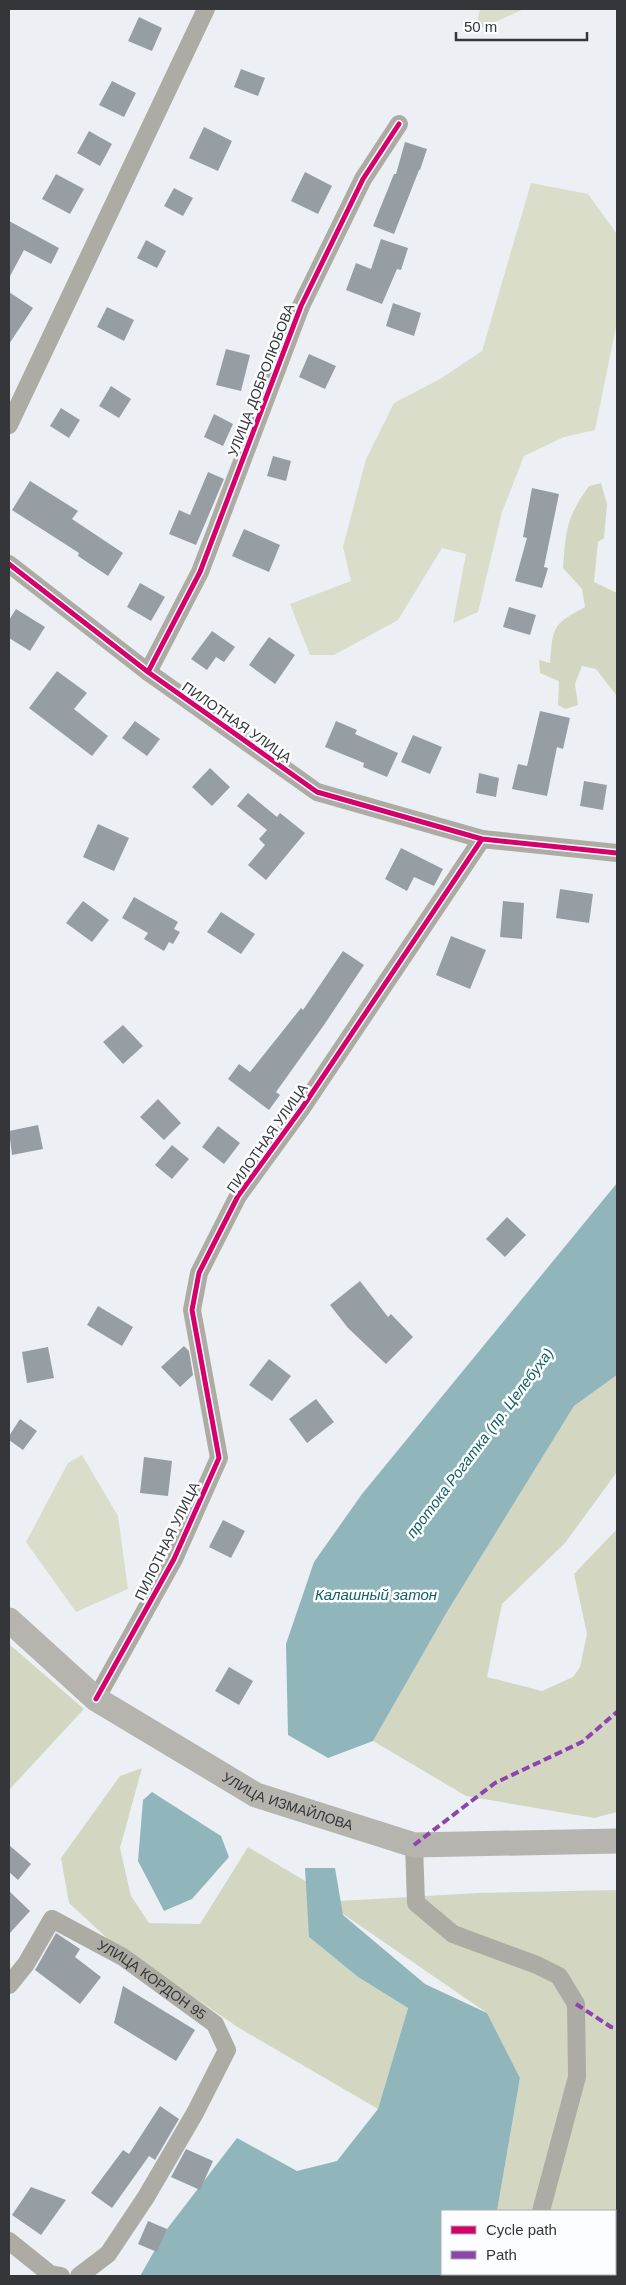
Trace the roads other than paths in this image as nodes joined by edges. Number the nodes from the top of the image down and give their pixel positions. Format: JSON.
{"nodes":[{"id":1,"x":206,"y":9,"type":"edge"},
{"id":2,"x":399,"y":124,"type":"dead end"},
{"id":3,"x":9,"y":425,"type":"edge"},
{"id":4,"x":9,"y":564,"type":"edge"},
{"id":5,"x":148,"y":672,"type":"junction"},
{"id":6,"x":482,"y":839,"type":"junction"},
{"id":7,"x":617,"y":853,"type":"edge"},
{"id":8,"x":9,"y":1620,"type":"edge"},
{"id":9,"x":96,"y":1699,"type":"junction"},
{"id":10,"x":617,"y":1841,"type":"edge"},
{"id":11,"x":414,"y":1845,"type":"junction"},
{"id":12,"x":9,"y":1985,"type":"edge"},
{"id":13,"x":542,"y":2210,"type":"edge"},
{"id":14,"x":9,"y":2241,"type":"edge"},
{"id":15,"x":61,"y":2276,"type":"edge"},
{"id":16,"x":79,"y":2276,"type":"edge"}],
"edges":[{"from":1,"to":3,"type":"street"},
{"from":2,"to":5,"type":"street","name":"УЛИЦА ДОБРОЛЮБОВА"},
{"from":4,"to":5,"type":"street","name":"ПИЛОТНАЯ УЛИЦА"},
{"from":5,"to":6,"type":"street","name":"ПИЛОТНАЯ УЛИЦА"},
{"from":6,"to":7,"type":"street","name":"ПИЛОТНАЯ УЛИЦА"},
{"from":6,"to":9,"type":"street","name":"ПИЛОТНАЯ УЛИЦА"},
{"from":8,"to":9,"type":"main road","name":"УЛИЦА ИЗМАЙЛОВА"},
{"from":9,"to":11,"type":"main road","name":"УЛИЦА ИЗМАЙЛОВА"},
{"from":10,"to":11,"type":"main road","name":"УЛИЦА ИЗМАЙЛОВА"},
{"from":11,"to":13,"type":"street"},
{"from":12,"to":16,"type":"street","name":"УЛИЦА КОРДОН 95"},
{"from":14,"to":15,"type":"street"}]}
